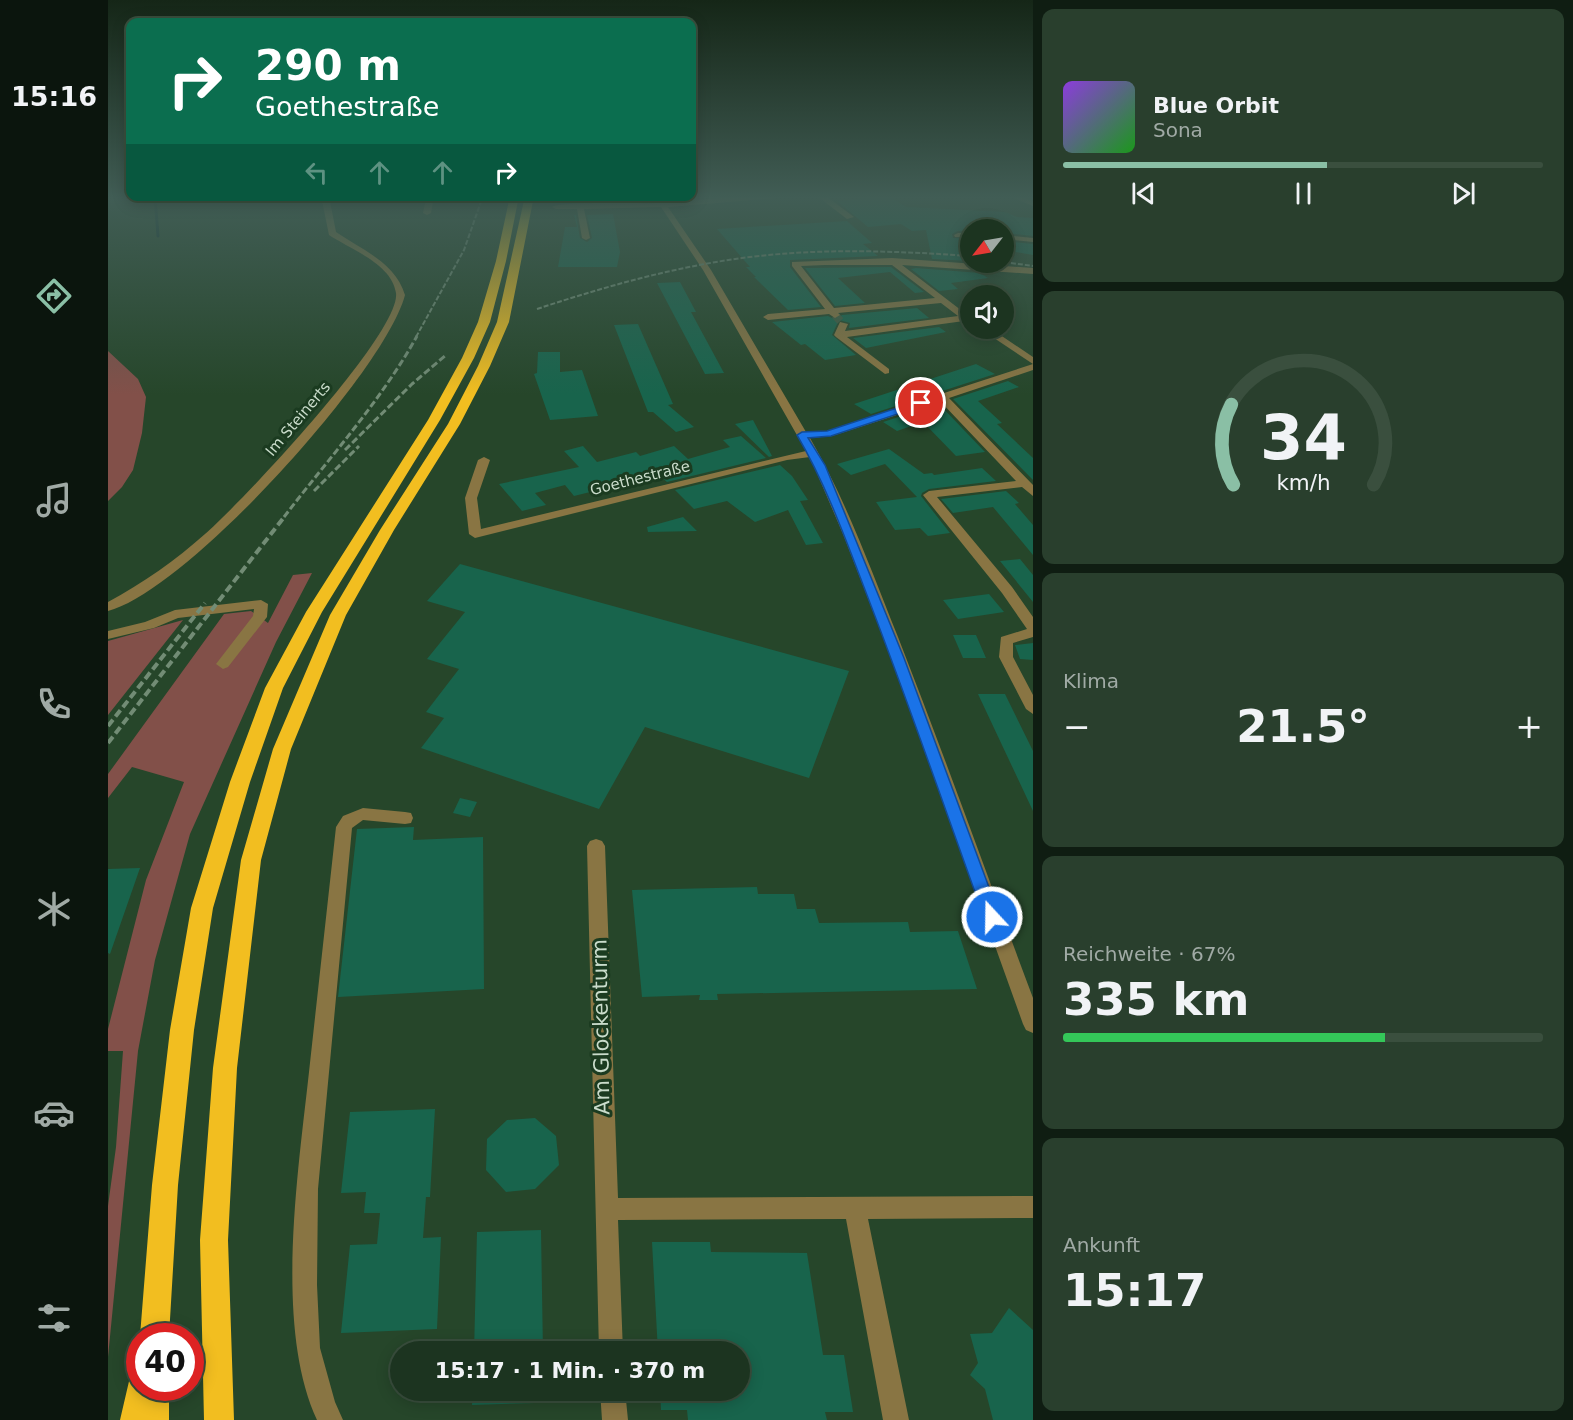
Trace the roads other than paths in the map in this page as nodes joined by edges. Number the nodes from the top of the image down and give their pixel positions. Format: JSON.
{"nodes":[{"id":1,"x":377,"y":262,"type":"edge"},
{"id":2,"x":501,"y":262,"type":"edge"},
{"id":3,"x":516,"y":262,"type":"edge"},
{"id":4,"x":702,"y":262,"type":"edge"},
{"id":5,"x":851,"y":262,"type":"edge"},
{"id":6,"x":894,"y":262,"type":"edge"},
{"id":7,"x":935,"y":262,"type":"edge"},
{"id":8,"x":1033,"y":271,"type":"edge"},
{"id":9,"x":943,"y":300,"type":"junction"},
{"id":10,"x":960,"y":313,"type":"edge"},
{"id":11,"x":834,"y":314,"type":"junction"},
{"id":12,"x":768,"y":317,"type":"dead end"},
{"id":13,"x":960,"y":320,"type":"edge"},
{"id":14,"x":843,"y":324,"type":"dead end"},
{"id":15,"x":839,"y":335,"type":"junction"},
{"id":16,"x":1000,"y":339,"type":"edge"},
{"id":17,"x":1033,"y":361,"type":"edge"},
{"id":18,"x":1033,"y":367,"type":"edge"},
{"id":19,"x":885,"y":371,"type":"dead end"},
{"id":20,"x":941,"y":396,"type":"junction"},
{"id":21,"x":802,"y":435,"type":"junction"},
{"id":22,"x":813,"y":453,"type":"junction"},
{"id":23,"x":484,"y":460,"type":"dead end"},
{"id":24,"x":1028,"y":487,"type":"edge"},
{"id":25,"x":108,"y":607,"type":"edge"},
{"id":26,"x":1033,"y":627,"type":"edge"},
{"id":27,"x":1033,"y":632,"type":"edge"},
{"id":28,"x":108,"y":635,"type":"edge"},
{"id":29,"x":223,"y":664,"type":"dead end"},
{"id":30,"x":1033,"y":709,"type":"edge"},
{"id":31,"x":405,"y":818,"type":"dead end"},
{"id":32,"x":596,"y":846,"type":"dead end"},
{"id":33,"x":1033,"y":1024,"type":"edge"},
{"id":34,"x":855,"y":1208,"type":"junction"},
{"id":35,"x":1033,"y":1208,"type":"edge"},
{"id":36,"x":607,"y":1209,"type":"junction"},
{"id":37,"x":154,"y":1323,"type":"edge"},
{"id":38,"x":611,"y":1341,"type":"edge"},
{"id":39,"x":139,"y":1401,"type":"edge"},
{"id":40,"x":154,"y":1401,"type":"edge"},
{"id":41,"x":613,"y":1401,"type":"edge"},
{"id":42,"x":135,"y":1420,"type":"edge"},
{"id":43,"x":154,"y":1420,"type":"edge"},
{"id":44,"x":219,"y":1420,"type":"edge"},
{"id":45,"x":330,"y":1420,"type":"edge"},
{"id":46,"x":615,"y":1420,"type":"edge"},
{"id":47,"x":896,"y":1420,"type":"edge"}],
"edges":[{"from":1,"to":25,"type":"street","name":"Im Steinerts"},
{"from":2,"to":37,"type":"highway"},
{"from":3,"to":44,"type":"highway"},
{"from":4,"to":21,"type":"street"},
{"from":5,"to":11,"type":"street"},
{"from":6,"to":9,"type":"street"},
{"from":7,"to":8,"type":"street"},
{"from":9,"to":10,"type":"street"},
{"from":9,"to":11,"type":"street"},
{"from":11,"to":12,"type":"street"},
{"from":13,"to":15,"type":"street"},
{"from":14,"to":15,"type":"street"},
{"from":15,"to":19,"type":"street"},
{"from":16,"to":17,"type":"street"},
{"from":18,"to":20,"type":"street"},
{"from":20,"to":21,"type":"street"},
{"from":20,"to":24,"type":"street"},
{"from":21,"to":22,"type":"street"},
{"from":22,"to":23,"type":"street","name":"Goethestraße"},
{"from":22,"to":33,"type":"street"},
{"from":24,"to":26,"type":"street"},
{"from":27,"to":30,"type":"street"},
{"from":28,"to":29,"type":"street"},
{"from":31,"to":45,"type":"street"},
{"from":32,"to":36,"type":"street","name":"Am Glockenturm"},
{"from":34,"to":35,"type":"street"},
{"from":34,"to":36,"type":"street"},
{"from":34,"to":47,"type":"street"},
{"from":36,"to":38,"type":"street","name":"Am Glockenturm"},
{"from":39,"to":42,"type":"highway"},
{"from":40,"to":43,"type":"highway"},
{"from":41,"to":46,"type":"street"}]}
